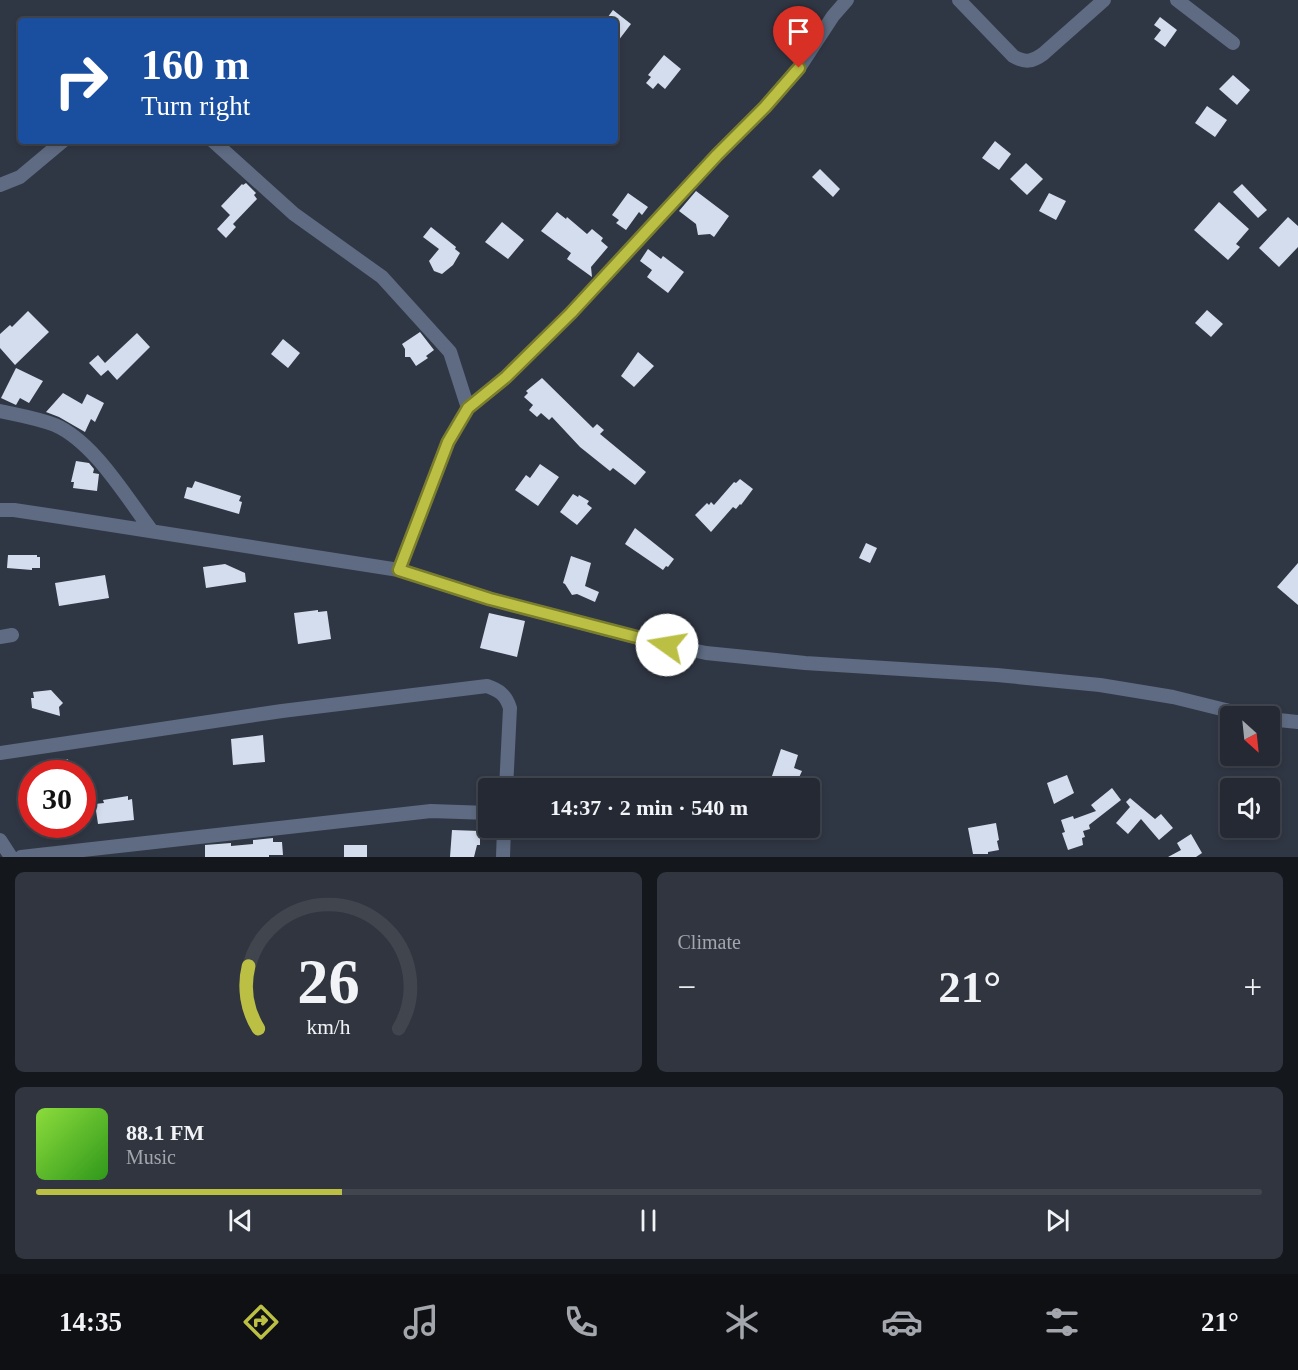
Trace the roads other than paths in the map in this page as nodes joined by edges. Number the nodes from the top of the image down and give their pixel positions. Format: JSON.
{"nodes":[{"id":1,"x":847,"y":0,"type":"edge"},
{"id":2,"x":959,"y":0,"type":"edge"},
{"id":3,"x":1104,"y":0,"type":"edge"},
{"id":4,"x":1177,"y":0,"type":"edge"},
{"id":5,"x":1233,"y":43,"type":"dead end"},
{"id":6,"x":59,"y":144,"type":"edge"},
{"id":7,"x":216,"y":144,"type":"edge"},
{"id":8,"x":0,"y":185,"type":"edge"},
{"id":9,"x":468,"y":408,"type":"junction"},
{"id":10,"x":0,"y":411,"type":"edge"},
{"id":11,"x":0,"y":510,"type":"edge"},
{"id":12,"x":152,"y":531,"type":"junction"},
{"id":13,"x":399,"y":570,"type":"junction"},
{"id":14,"x":1220,"y":709,"type":"edge"},
{"id":15,"x":1280,"y":720,"type":"edge"},
{"id":16,"x":1298,"y":722,"type":"edge"},
{"id":17,"x":0,"y":753,"type":"edge"},
{"id":18,"x":507,"y":778,"type":"edge"},
{"id":19,"x":478,"y":813,"type":"edge"},
{"id":20,"x":504,"y":838,"type":"edge"},
{"id":21,"x":0,"y":840,"type":"edge"},
{"id":22,"x":11,"y":857,"type":"edge"},
{"id":23,"x":21,"y":857,"type":"edge"},
{"id":24,"x":503,"y":857,"type":"edge"}],
"edges":[{"from":1,"to":9,"type":"street"},
{"from":2,"to":3,"type":"street"},
{"from":4,"to":5,"type":"street"},
{"from":6,"to":8,"type":"street"},
{"from":7,"to":9,"type":"street"},
{"from":9,"to":13,"type":"street"},
{"from":10,"to":12,"type":"street"},
{"from":11,"to":12,"type":"street"},
{"from":12,"to":13,"type":"street"},
{"from":13,"to":14,"type":"street"},
{"from":15,"to":16,"type":"street"},
{"from":17,"to":18,"type":"street"},
{"from":19,"to":23,"type":"street"},
{"from":20,"to":24,"type":"street"},
{"from":21,"to":22,"type":"street"}]}
